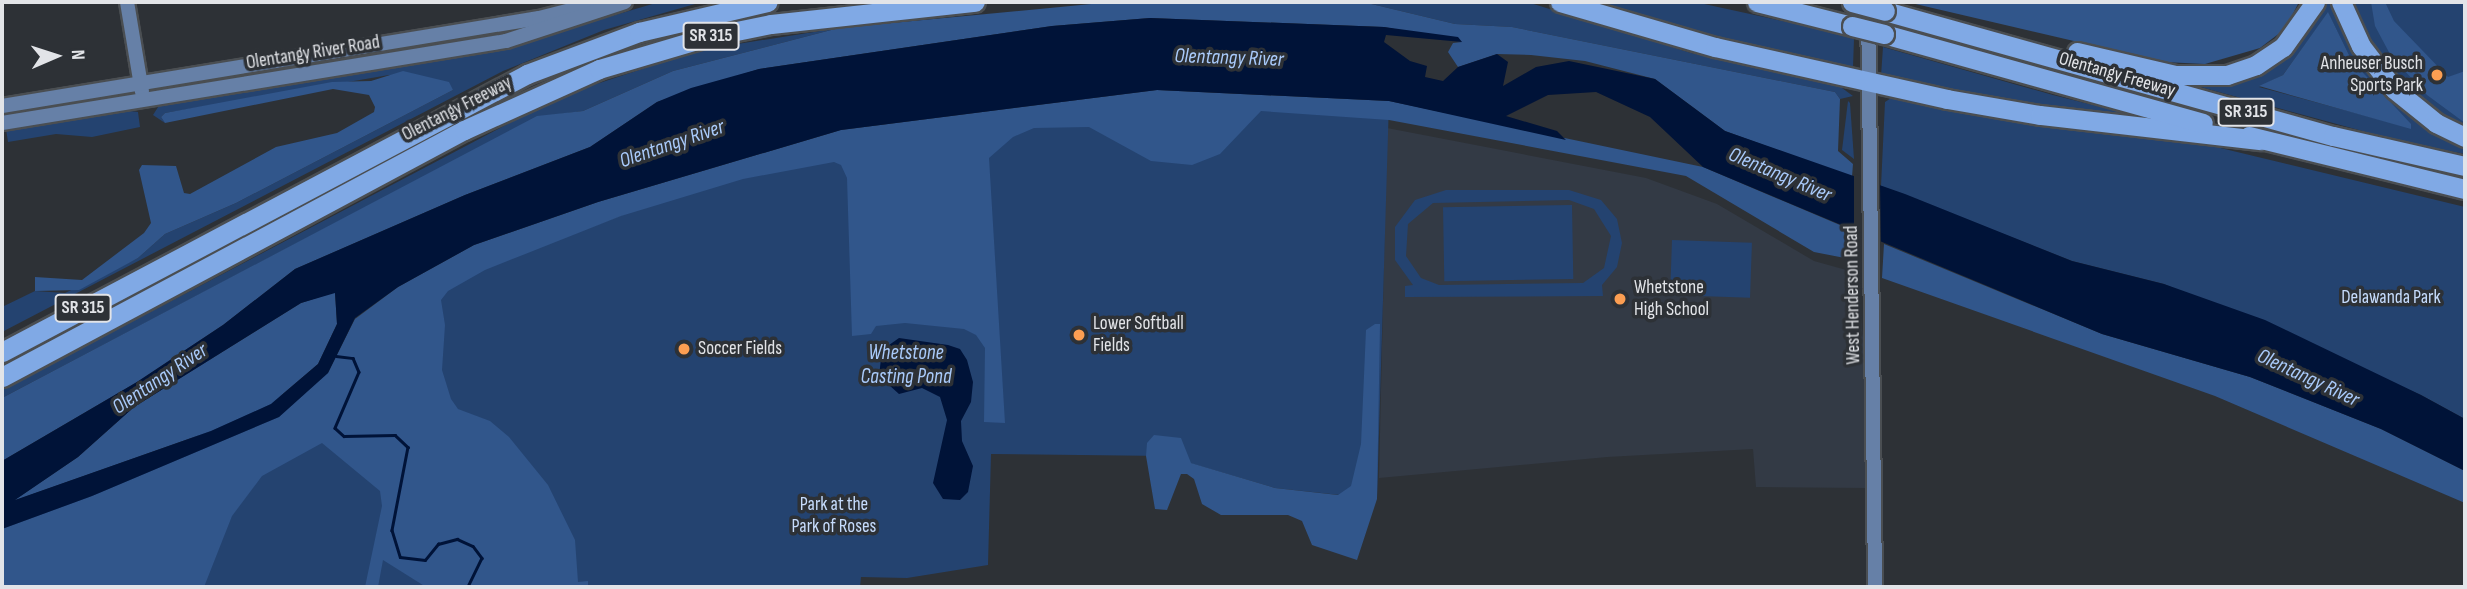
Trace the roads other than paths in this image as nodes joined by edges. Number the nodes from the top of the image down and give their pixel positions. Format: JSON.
{"nodes":[{"id":1,"x":127,"y":2,"type":"edge"},
{"id":2,"x":602,"y":2,"type":"edge"},
{"id":3,"x":625,"y":2,"type":"edge"},
{"id":4,"x":768,"y":2,"type":"edge"},
{"id":5,"x":975,"y":2,"type":"edge"},
{"id":6,"x":1560,"y":2,"type":"edge"},
{"id":7,"x":1757,"y":2,"type":"edge"},
{"id":8,"x":1851,"y":2,"type":"edge"},
{"id":9,"x":2315,"y":2,"type":"edge"},
{"id":10,"x":2341,"y":2,"type":"edge"},
{"id":11,"x":1869,"y":11,"type":"edge"},
{"id":12,"x":2028,"y":51,"type":"junction"},
{"id":13,"x":1869,"y":82,"type":"junction"},
{"id":14,"x":140,"y":83,"type":"junction"},
{"id":15,"x":143,"y":100,"type":"junction"},
{"id":16,"x":2,"y":106,"type":"edge"},
{"id":17,"x":2,"y":124,"type":"edge"},
{"id":18,"x":2465,"y":137,"type":"edge"},
{"id":19,"x":2261,"y":140,"type":"junction"},
{"id":20,"x":2465,"y":166,"type":"edge"},
{"id":21,"x":2465,"y":189,"type":"edge"},
{"id":22,"x":2,"y":352,"type":"edge"},
{"id":23,"x":2,"y":377,"type":"edge"},
{"id":24,"x":1875,"y":587,"type":"edge"}],
"edges":[{"from":1,"to":14,"type":"main road"},
{"from":2,"to":14,"type":"main road","name":"Olentangy River Road"},
{"from":3,"to":15,"type":"main road","name":"Olentangy River Road"},
{"from":4,"to":22,"type":"highway","name":"Olentangy Freeway","number":"SR 315"},
{"from":5,"to":23,"type":"highway","name":"Olentangy Freeway","number":"SR 315"},
{"from":6,"to":13,"type":"highway"},
{"from":7,"to":11,"type":"highway","name":"Olentangy Freeway","number":"SR 315"},
{"from":8,"to":11,"type":"highway","name":"Olentangy Freeway","number":"SR 315","bridge":true},
{"from":9,"to":12,"type":"highway"},
{"from":10,"to":18,"type":"highway"},
{"from":11,"to":12,"type":"highway","name":"Olentangy Freeway","number":"SR 315"},
{"from":11,"to":13,"type":"main road","name":"West Henderson Road"},
{"from":11,"to":19,"type":"highway","name":"Olentangy Freeway","number":"SR 315","bridge":true},
{"from":12,"to":20,"type":"highway","name":"Olentangy Freeway","number":"SR 315"},
{"from":13,"to":19,"type":"highway"},
{"from":13,"to":24,"type":"main road","name":"West Henderson Road"},
{"from":14,"to":15,"type":"main road"},
{"from":14,"to":16,"type":"main road","name":"Olentangy River Road"},
{"from":15,"to":17,"type":"main road","name":"Olentangy River Road"},
{"from":19,"to":21,"type":"highway","name":"Olentangy Freeway","number":"SR 315"}]}
